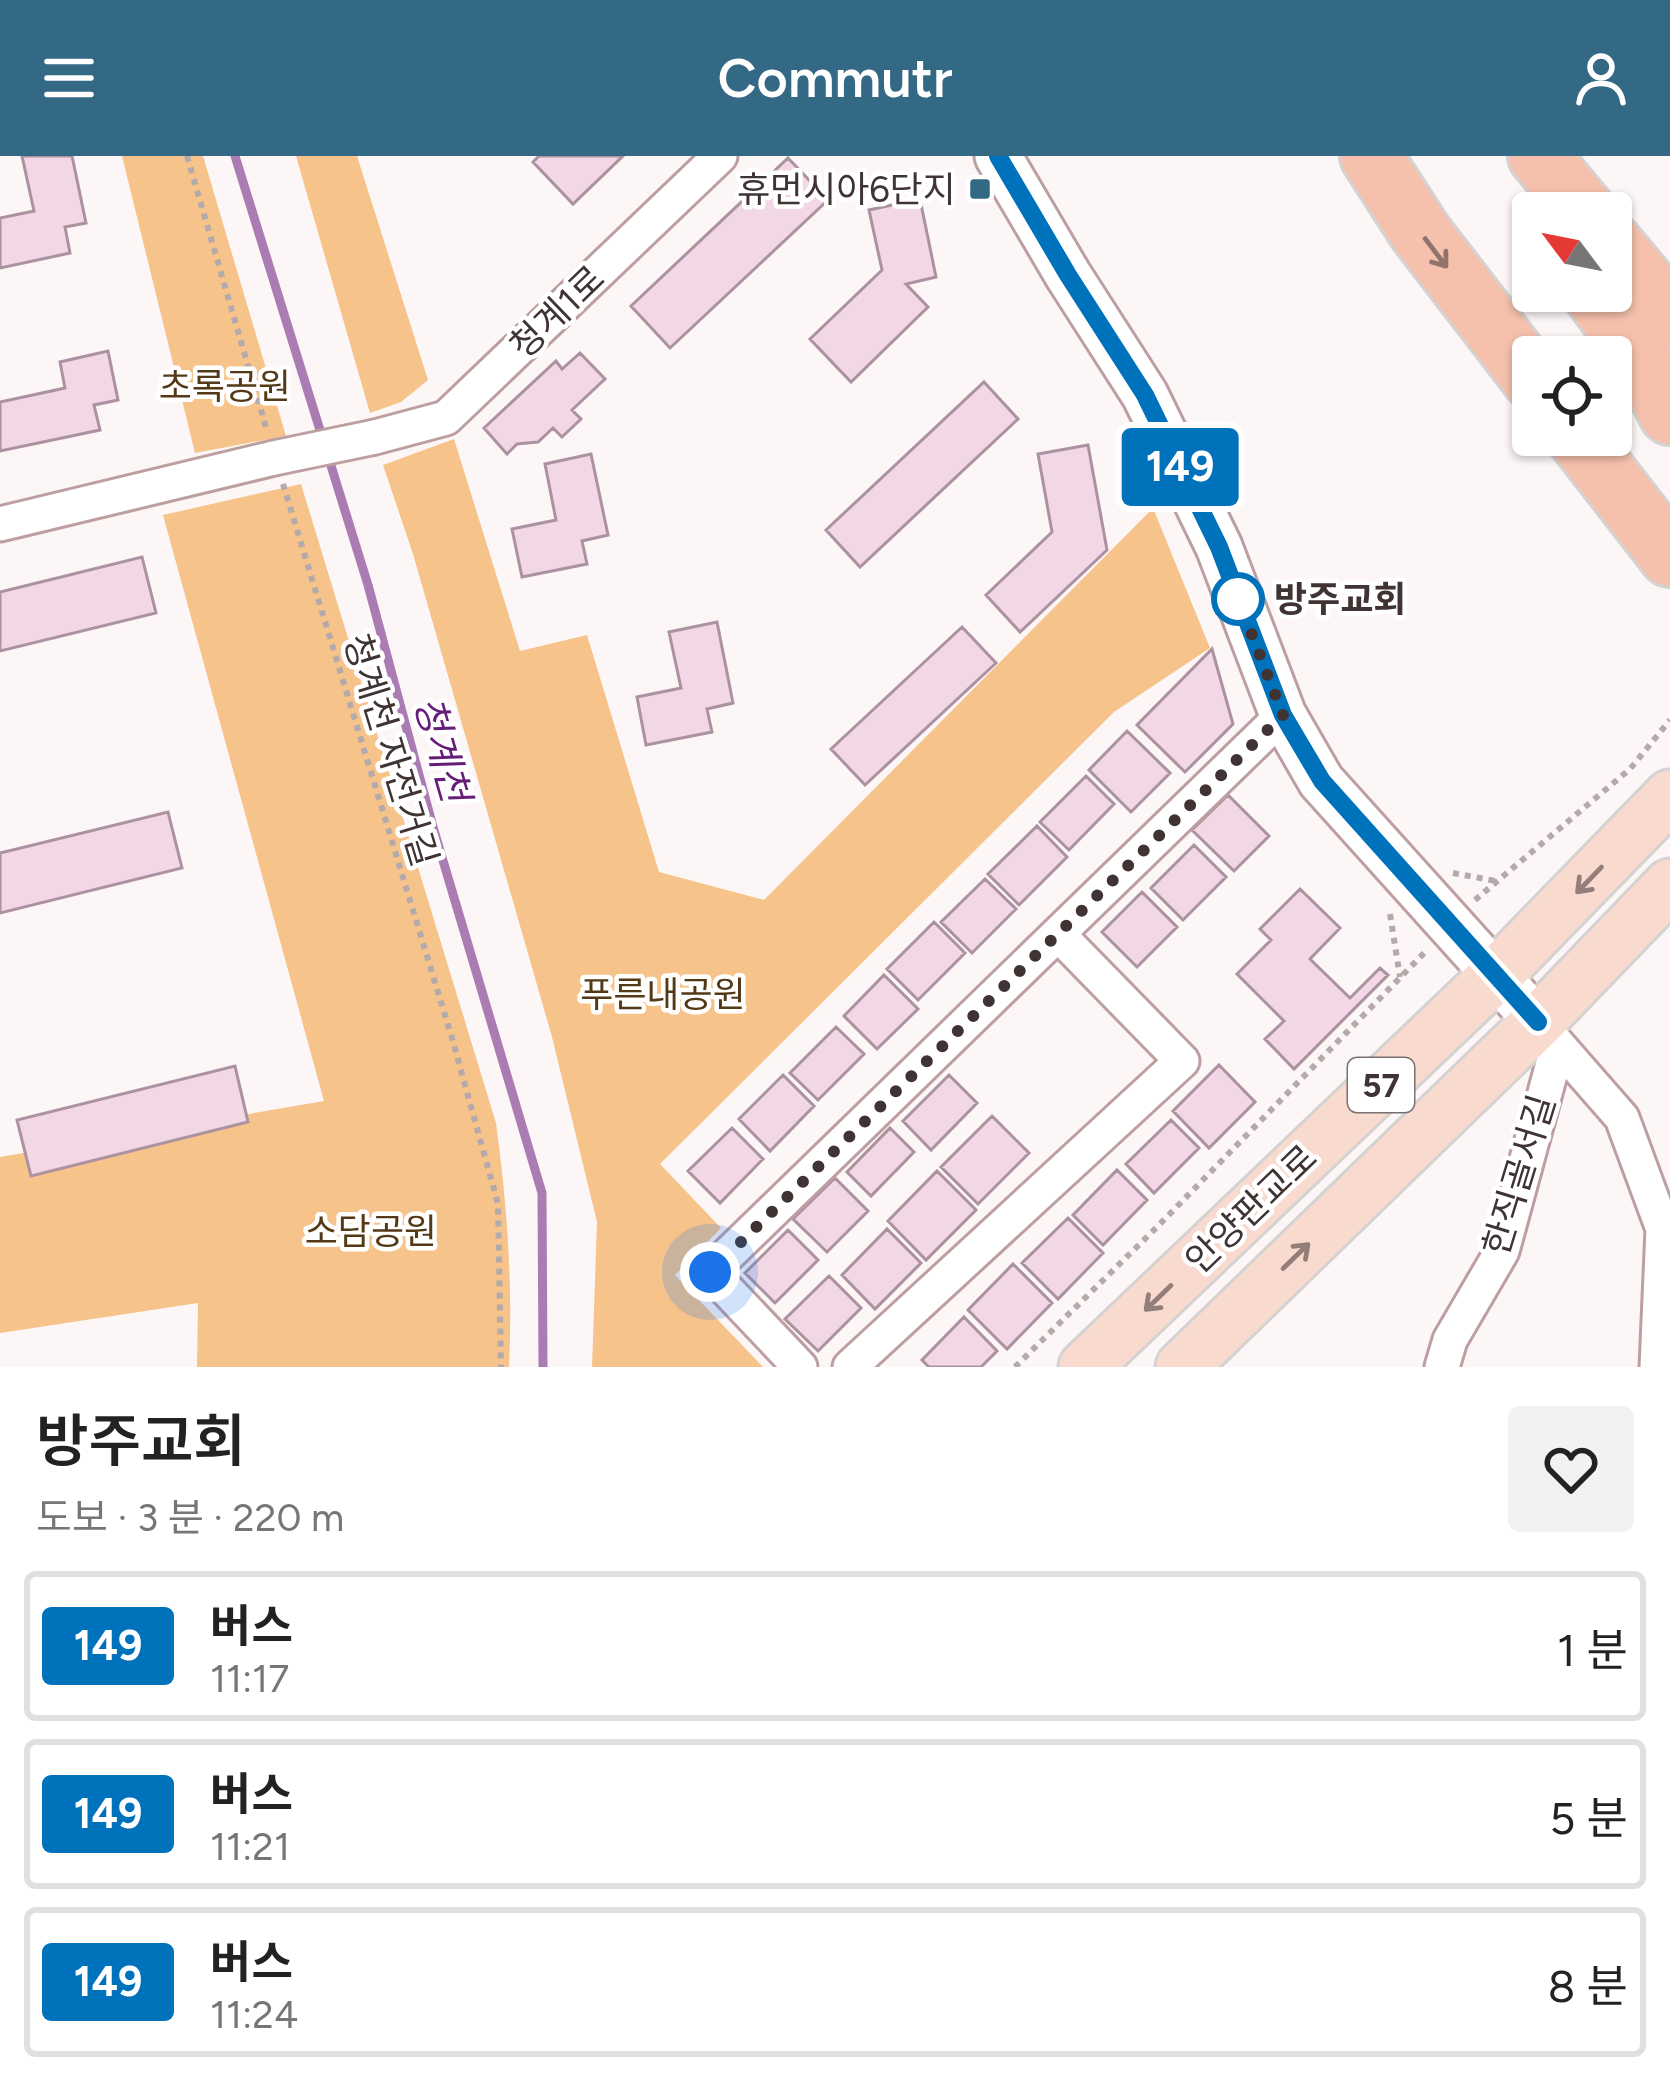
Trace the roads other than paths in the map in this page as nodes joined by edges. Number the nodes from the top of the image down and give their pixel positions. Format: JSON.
{"nodes":[{"id":1,"x":720,"y":156,"type":"edge"},
{"id":2,"x":998,"y":156,"type":"edge"},
{"id":3,"x":1371,"y":156,"type":"edge"},
{"id":4,"x":1514,"y":156,"type":"edge"},
{"id":5,"x":1539,"y":156,"type":"edge"},
{"id":6,"x":1534,"y":192,"type":"edge"},
{"id":7,"x":1569,"y":192,"type":"edge"},
{"id":8,"x":1632,"y":292,"type":"edge"},
{"id":9,"x":1612,"y":312,"type":"edge"},
{"id":10,"x":1512,"y":352,"type":"edge"},
{"id":11,"x":1662,"y":363,"type":"edge"},
{"id":12,"x":1592,"y":456,"type":"edge"},
{"id":13,"x":0,"y":524,"type":"edge"},
{"id":14,"x":1670,"y":556,"type":"edge"},
{"id":15,"x":1283,"y":715,"type":"junction"},
{"id":16,"x":1670,"y":796,"type":"edge"},
{"id":17,"x":1670,"y":885,"type":"edge"},
{"id":18,"x":1058,"y":934,"type":"junction"},
{"id":19,"x":1494,"y":977,"type":"junction"},
{"id":20,"x":1548,"y":1033,"type":"junction"},
{"id":21,"x":800,"y":1367,"type":"edge"},
{"id":22,"x":850,"y":1367,"type":"edge"},
{"id":23,"x":1085,"y":1367,"type":"edge"},
{"id":24,"x":1182,"y":1367,"type":"edge"},
{"id":25,"x":1442,"y":1367,"type":"edge"},
{"id":26,"x":1657,"y":1367,"type":"edge"}],
"edges":[{"from":1,"to":13,"type":"street","name":"청계1로","bridge":true},
{"from":2,"to":15,"type":"street"},
{"from":3,"to":10,"type":"highway","one_way":true},
{"from":4,"to":6,"type":"highway"},
{"from":5,"to":7,"type":"highway"},
{"from":8,"to":11,"type":"highway"},
{"from":9,"to":11,"type":"highway"},
{"from":12,"to":14,"type":"highway"},
{"from":15,"to":18,"type":"street"},
{"from":15,"to":19,"type":"street"},
{"from":16,"to":19,"type":"main road","name":"안양판교로","number":"57","one_way":true},
{"from":17,"to":20,"type":"main road","name":"안양판교로","number":"57"},
{"from":18,"to":21,"type":"street"},
{"from":18,"to":22,"type":"street"},
{"from":19,"to":20,"type":"street"},
{"from":19,"to":23,"type":"main road","name":"안양판교로","number":"57","one_way":true},
{"from":24,"to":20,"type":"main road","name":"안양판교로","number":"57","one_way":true},
{"from":20,"to":25,"type":"street","name":"한직골서길"},
{"from":20,"to":26,"type":"street"}]}
